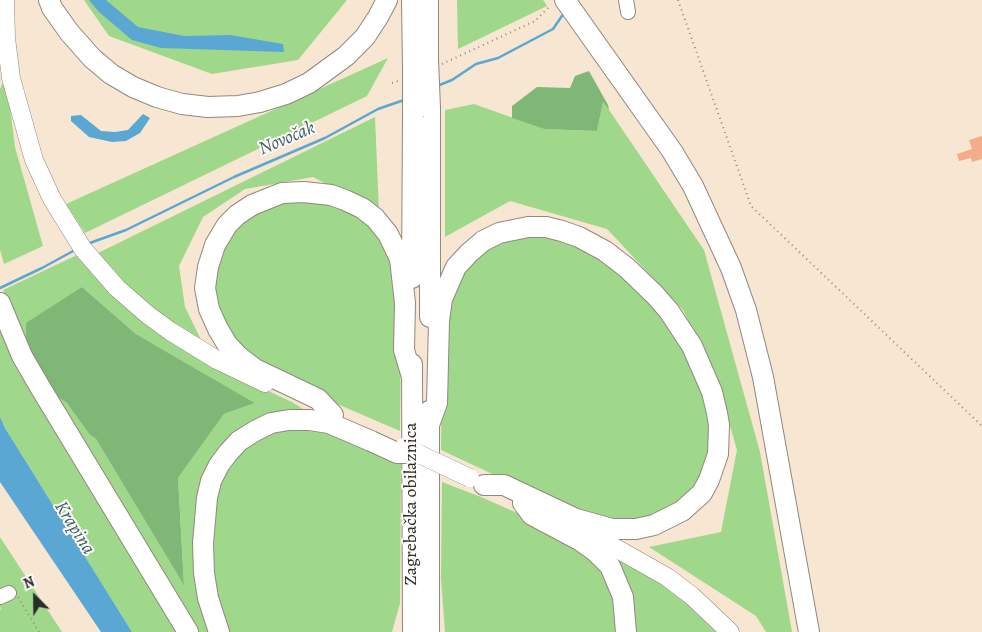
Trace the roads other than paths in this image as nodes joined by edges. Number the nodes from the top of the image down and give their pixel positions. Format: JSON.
{"nodes":[{"id":1,"x":5,"y":0,"type":"edge"},
{"id":2,"x":15,"y":0,"type":"edge"},
{"id":3,"x":49,"y":0,"type":"edge"},
{"id":4,"x":387,"y":0,"type":"edge"},
{"id":5,"x":412,"y":0,"type":"edge"},
{"id":6,"x":428,"y":0,"type":"edge"},
{"id":7,"x":565,"y":0,"type":"edge"},
{"id":8,"x":420,"y":68,"type":"junction"},
{"id":9,"x":16,"y":92,"type":"junction"},
{"id":10,"x":421,"y":113,"type":"junction"},
{"id":11,"x":0,"y":304,"type":"edge"},
{"id":12,"x":412,"y":377,"type":"junction"},
{"id":13,"x":333,"y":415,"type":"junction"},
{"id":14,"x":429,"y":425,"type":"junction"},
{"id":15,"x":372,"y":437,"type":"junction"},
{"id":16,"x":416,"y":453,"type":"joint"},
{"id":17,"x":477,"y":481,"type":"junction"},
{"id":18,"x":523,"y":503,"type":"junction"},
{"id":19,"x":421,"y":516,"type":"junction"},
{"id":20,"x":188,"y":632,"type":"edge"},
{"id":21,"x":219,"y":632,"type":"edge"},
{"id":22,"x":398,"y":632,"type":"edge"},
{"id":23,"x":412,"y":632,"type":"edge"},
{"id":24,"x":429,"y":632,"type":"edge"},
{"id":25,"x":440,"y":632,"type":"edge"},
{"id":26,"x":626,"y":632,"type":"edge"},
{"id":27,"x":730,"y":632,"type":"edge"},
{"id":28,"x":809,"y":632,"type":"edge"}],
"edges":[{"from":1,"to":9,"type":"main road"},
{"from":2,"to":9,"type":"main road"},
{"from":3,"to":4,"type":"highway"},
{"from":5,"to":8,"type":"highway"},
{"from":6,"to":8,"type":"highway"},
{"from":7,"to":28,"type":"highway"},
{"from":8,"to":10,"type":"highway","bridge":true},
{"from":9,"to":13,"type":"main road"},
{"from":10,"to":12,"type":"highway","name":"Zagrebačka obilaznica"},
{"from":10,"to":14,"type":"highway","name":"Zagrebačka obilaznica"},
{"from":11,"to":20,"type":"highway"},
{"from":12,"to":13,"type":"highway"},
{"from":12,"to":19,"type":"highway","name":"Zagrebačka obilaznica"},
{"from":13,"to":15,"type":"main road"},
{"from":14,"to":17,"type":"highway"},
{"from":14,"to":19,"type":"highway","name":"Zagrebačka obilaznica"},
{"from":15,"to":16,"type":"highway","bridge":true},
{"from":15,"to":21,"type":"highway"},
{"from":16,"to":17,"type":"main road","bridge":true},
{"from":17,"to":18,"type":"main road"},
{"from":18,"to":26,"type":"highway"},
{"from":18,"to":27,"type":"main road"},
{"from":19,"to":22,"type":"highway"},
{"from":19,"to":23,"type":"highway","name":"Zagrebačka obilaznica"},
{"from":19,"to":24,"type":"highway","name":"Zagrebačka obilaznica"},
{"from":19,"to":25,"type":"highway"}]}
